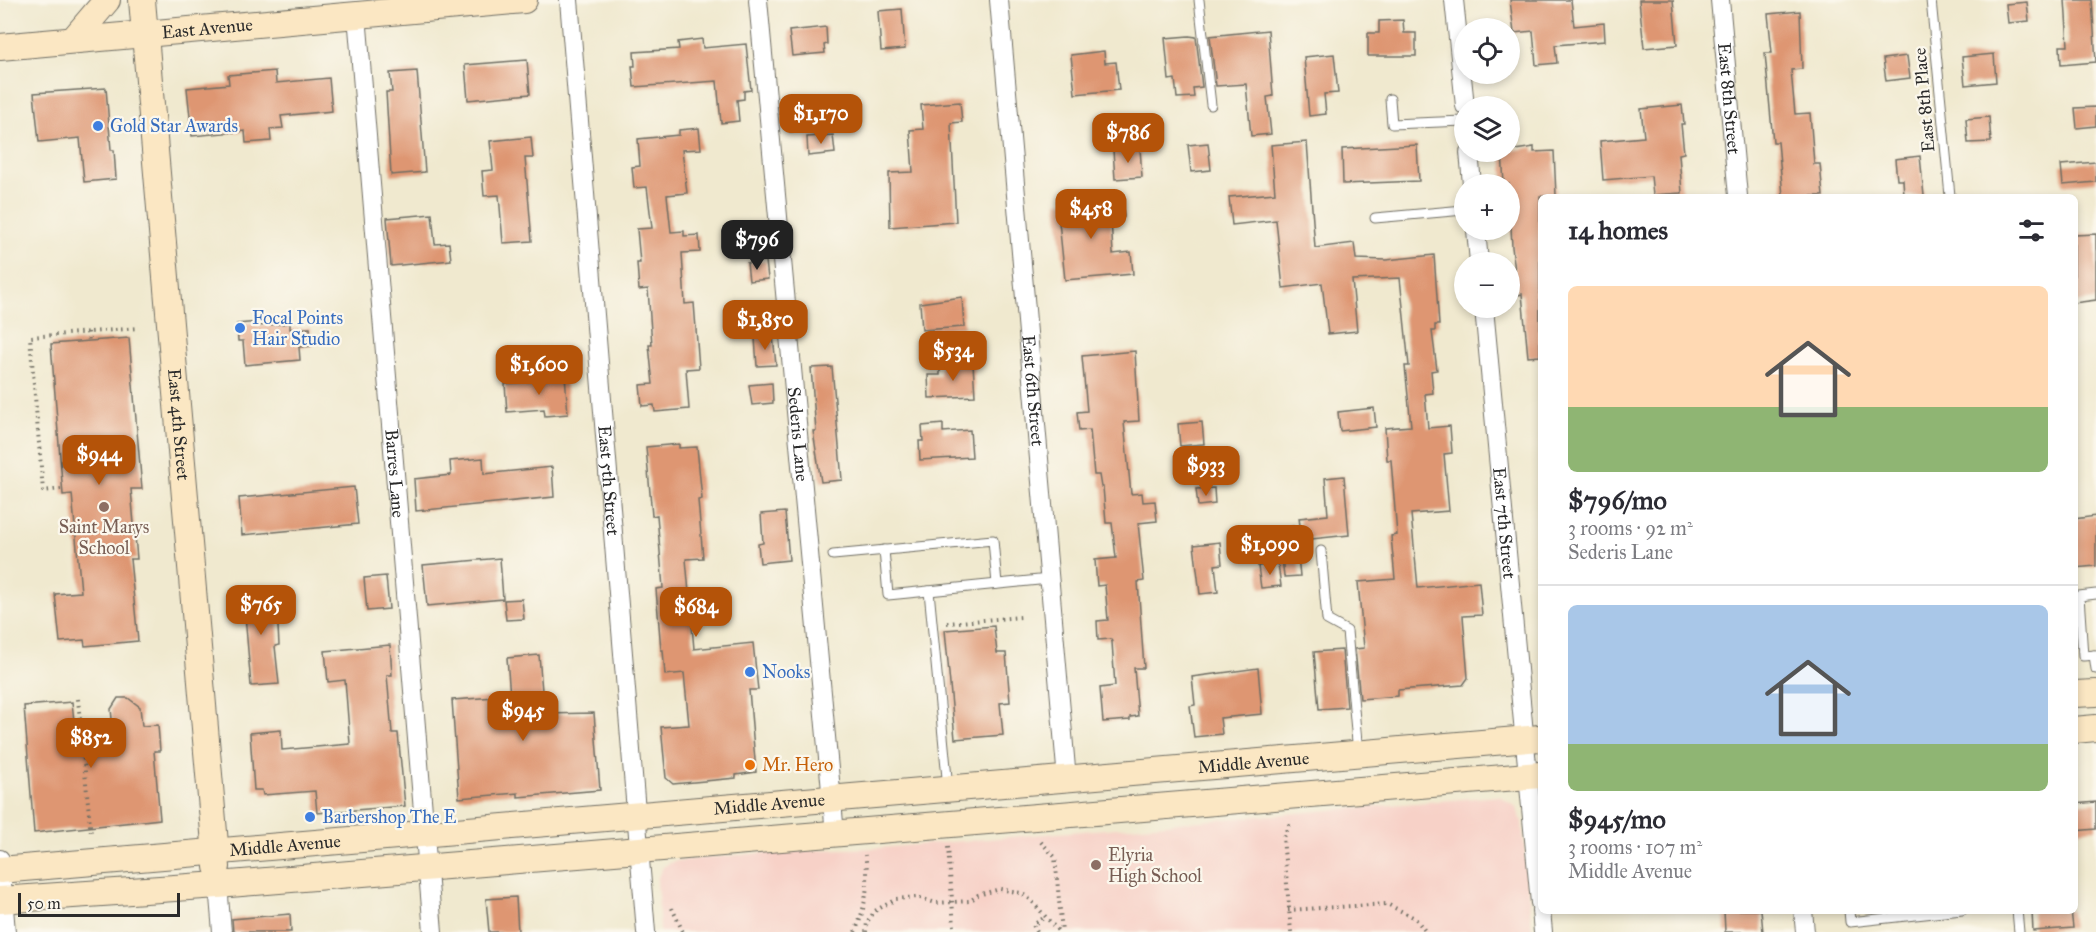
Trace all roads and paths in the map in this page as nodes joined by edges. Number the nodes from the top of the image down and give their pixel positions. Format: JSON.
{"nodes":[{"id":1,"x":107,"y":0,"type":"edge"},
{"id":2,"x":142,"y":0,"type":"edge"},
{"id":3,"x":524,"y":0,"type":"edge"},
{"id":4,"x":569,"y":0,"type":"edge"},
{"id":5,"x":758,"y":0,"type":"edge"},
{"id":6,"x":999,"y":0,"type":"edge"},
{"id":7,"x":1199,"y":0,"type":"edge"},
{"id":8,"x":1454,"y":0,"type":"edge"},
{"id":9,"x":1720,"y":0,"type":"edge"},
{"id":10,"x":1931,"y":0,"type":"edge"},
{"id":11,"x":357,"y":15,"type":"junction"},
{"id":12,"x":145,"y":34,"type":"junction"},
{"id":13,"x":73,"y":40,"type":"junction"},
{"id":14,"x":0,"y":46,"type":"edge"},
{"id":15,"x":1464,"y":96,"type":"edge"},
{"id":16,"x":1390,"y":99,"type":"dead end"},
{"id":17,"x":1211,"y":105,"type":"dead end"},
{"id":18,"x":1454,"y":121,"type":"edge"},
{"id":19,"x":1738,"y":194,"type":"edge"},
{"id":20,"x":1950,"y":194,"type":"edge"},
{"id":21,"x":1454,"y":211,"type":"edge"},
{"id":22,"x":1375,"y":218,"type":"dead end"},
{"id":23,"x":1485,"y":318,"type":"edge"},
{"id":24,"x":138,"y":328,"type":"dead end"},
{"id":25,"x":88,"y":332,"type":"junction"},
{"id":26,"x":88,"y":342,"type":"dead end"},
{"id":27,"x":61,"y":489,"type":"dead end"},
{"id":28,"x":884,"y":550,"type":"junction"},
{"id":29,"x":1322,"y":551,"type":"dead end"},
{"id":30,"x":833,"y":555,"type":"dead end"},
{"id":31,"x":1049,"y":579,"type":"junction"},
{"id":32,"x":997,"y":584,"type":"junction"},
{"id":33,"x":929,"y":591,"type":"junction"},
{"id":34,"x":2096,"y":594,"type":"edge"},
{"id":35,"x":1021,"y":617,"type":"dead end"},
{"id":36,"x":943,"y":624,"type":"dead end"},
{"id":37,"x":2095,"y":655,"type":"edge"},
{"id":38,"x":2096,"y":669,"type":"edge"},
{"id":39,"x":2096,"y":693,"type":"edge"},
{"id":40,"x":2078,"y":694,"type":"edge"},
{"id":41,"x":78,"y":699,"type":"dead end"},
{"id":42,"x":2096,"y":728,"type":"edge"},
{"id":43,"x":2078,"y":730,"type":"edge"},
{"id":44,"x":1533,"y":739,"type":"edge"},
{"id":45,"x":1358,"y":753,"type":"junction"},
{"id":46,"x":1535,"y":775,"type":"edge"},
{"id":47,"x":1067,"y":780,"type":"junction"},
{"id":48,"x":948,"y":790,"type":"junction"},
{"id":49,"x":832,"y":799,"type":"junction"},
{"id":50,"x":636,"y":817,"type":"junction"},
{"id":51,"x":1291,"y":821,"type":"dead end"},
{"id":52,"x":425,"y":834,"type":"junction"},
{"id":53,"x":835,"y":834,"type":"junction"},
{"id":54,"x":91,"y":835,"type":"dead end"},
{"id":55,"x":1041,"y":842,"type":"dead end"},
{"id":56,"x":948,"y":846,"type":"dead end"},
{"id":57,"x":216,"y":850,"type":"junction"},
{"id":58,"x":639,"y":850,"type":"junction"},
{"id":59,"x":1538,"y":852,"type":"edge"},
{"id":60,"x":865,"y":854,"type":"dead end"},
{"id":61,"x":0,"y":866,"type":"edge"},
{"id":62,"x":427,"y":867,"type":"junction"},
{"id":63,"x":218,"y":885,"type":"junction"},
{"id":64,"x":2,"y":900,"type":"edge"},
{"id":65,"x":952,"y":902,"type":"junction"},
{"id":66,"x":672,"y":908,"type":"dead end"},
{"id":67,"x":1288,"y":910,"type":"junction"},
{"id":68,"x":1541,"y":914,"type":"edge"},
{"id":69,"x":1803,"y":914,"type":"edge"},
{"id":70,"x":1849,"y":914,"type":"edge"},
{"id":71,"x":1925,"y":914,"type":"edge"},
{"id":72,"x":2017,"y":914,"type":"edge"},
{"id":73,"x":1045,"y":917,"type":"junction"},
{"id":74,"x":861,"y":919,"type":"junction"},
{"id":75,"x":867,"y":922,"type":"junction"},
{"id":76,"x":954,"y":926,"type":"dead end"},
{"id":77,"x":6,"y":932,"type":"edge"},
{"id":78,"x":222,"y":932,"type":"edge"},
{"id":79,"x":433,"y":932,"type":"edge"},
{"id":80,"x":646,"y":932,"type":"edge"},
{"id":81,"x":683,"y":932,"type":"edge"},
{"id":82,"x":855,"y":932,"type":"edge"},
{"id":83,"x":866,"y":932,"type":"edge"},
{"id":84,"x":1037,"y":932,"type":"edge"},
{"id":85,"x":1060,"y":932,"type":"edge"},
{"id":86,"x":1291,"y":932,"type":"edge"},
{"id":87,"x":1426,"y":932,"type":"edge"},
{"id":88,"x":1543,"y":932,"type":"edge"},
{"id":89,"x":1805,"y":932,"type":"edge"},
{"id":90,"x":2019,"y":932,"type":"edge"}],
"edges":[{"from":1,"to":13,"type":"main road"},
{"from":2,"to":12,"type":"main road","name":"East 4th Street"},
{"from":3,"to":11,"type":"main road","name":"East Avenue"},
{"from":4,"to":50,"type":"street","name":"East 5th Street"},
{"from":5,"to":49,"type":"street","name":"Sederis Lane"},
{"from":6,"to":31,"type":"street","name":"East 6th Street"},
{"from":7,"to":17,"type":"lane"},
{"from":8,"to":15,"type":"street"},
{"from":9,"to":19,"type":"street","name":"East 8th Street"},
{"from":10,"to":20,"type":"lane","name":"East 8th Place"},
{"from":11,"to":12,"type":"main road","name":"East Avenue"},
{"from":11,"to":52,"type":"street","name":"Barres Lane"},
{"from":12,"to":13,"type":"main road","name":"East Avenue"},
{"from":12,"to":57,"type":"main road","name":"East 4th Street"},
{"from":13,"to":14,"type":"main road","name":"East Avenue"},
{"from":16,"to":18,"type":"lane"},
{"from":21,"to":22,"type":"lane"},
{"from":23,"to":44,"type":"street","name":"East 7th Street"},
{"from":24,"to":25,"type":"path"},
{"from":25,"to":26,"type":"path"},
{"from":25,"to":27,"type":"path"},
{"from":28,"to":30,"type":"lane"},
{"from":28,"to":32,"type":"lane"},
{"from":28,"to":33,"type":"lane"},
{"from":29,"to":45,"type":"lane"},
{"from":31,"to":32,"type":"lane"},
{"from":31,"to":47,"type":"street","name":"East 6th Street"},
{"from":32,"to":33,"type":"lane"},
{"from":33,"to":48,"type":"lane"},
{"from":34,"to":37,"type":"lane"},
{"from":35,"to":36,"type":"path"},
{"from":37,"to":38,"type":"lane"},
{"from":39,"to":40,"type":"main road"},
{"from":41,"to":54,"type":"path"},
{"from":42,"to":43,"type":"main road"},
{"from":44,"to":45,"type":"main road","name":"Middle Avenue"},
{"from":44,"to":46,"type":"street","name":"East 7th Street"},
{"from":45,"to":47,"type":"main road","name":"Middle Avenue"},
{"from":46,"to":53,"type":"main road","name":"Middle Avenue"},
{"from":46,"to":59,"type":"street","name":"East 7th Street"},
{"from":47,"to":48,"type":"main road","name":"Middle Avenue"},
{"from":48,"to":49,"type":"main road","name":"Middle Avenue"},
{"from":49,"to":50,"type":"main road","name":"Middle Avenue"},
{"from":49,"to":53,"type":"street","name":"Sederis Lane"},
{"from":50,"to":52,"type":"main road","name":"Middle Avenue"},
{"from":50,"to":58,"type":"street","name":"East 5th Street"},
{"from":51,"to":67,"type":"path"},
{"from":52,"to":57,"type":"main road","name":"Middle Avenue"},
{"from":52,"to":62,"type":"street","name":"Barres Lane"},
{"from":53,"to":58,"type":"main road","name":"Middle Avenue"},
{"from":55,"to":85,"type":"path"},
{"from":56,"to":65,"type":"path"},
{"from":57,"to":61,"type":"main road","name":"Middle Avenue"},
{"from":57,"to":63,"type":"main road","name":"East 4th Street"},
{"from":58,"to":62,"type":"main road","name":"Middle Avenue"},
{"from":58,"to":80,"type":"street","name":"East 5th Street"},
{"from":60,"to":74,"type":"path"},
{"from":61,"to":64,"type":"street"},
{"from":62,"to":63,"type":"main road","name":"Middle Avenue"},
{"from":62,"to":79,"type":"street","name":"Barres Lane"},
{"from":63,"to":64,"type":"main road","name":"Middle Avenue"},
{"from":63,"to":78,"type":"street"},
{"from":64,"to":77,"type":"street"},
{"from":65,"to":73,"type":"path"},
{"from":65,"to":75,"type":"path"},
{"from":65,"to":76,"type":"path"},
{"from":66,"to":81,"type":"path"},
{"from":67,"to":86,"type":"path"},
{"from":67,"to":87,"type":"path"},
{"from":68,"to":88,"type":"street"},
{"from":69,"to":89,"type":"street"},
{"from":70,"to":71,"type":"lane"},
{"from":72,"to":90,"type":"lane"},
{"from":73,"to":84,"type":"path"},
{"from":73,"to":85,"type":"path"},
{"from":74,"to":75,"type":"path"},
{"from":74,"to":82,"type":"path"},
{"from":75,"to":83,"type":"path"}]}
